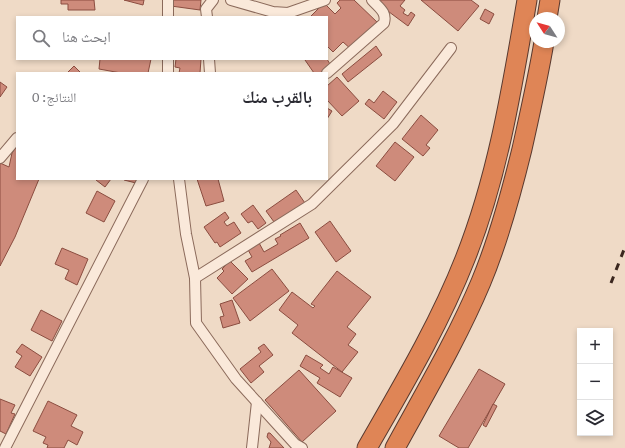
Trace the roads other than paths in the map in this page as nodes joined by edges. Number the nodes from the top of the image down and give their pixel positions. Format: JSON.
{"nodes":[{"id":1,"x":168,"y":0,"type":"edge"},
{"id":2,"x":213,"y":0,"type":"edge"},
{"id":3,"x":231,"y":0,"type":"edge"},
{"id":4,"x":326,"y":0,"type":"edge"},
{"id":5,"x":372,"y":0,"type":"edge"},
{"id":6,"x":527,"y":0,"type":"edge"},
{"id":7,"x":550,"y":0,"type":"edge"},
{"id":8,"x":549,"y":12,"type":"edge"},
{"id":9,"x":168,"y":16,"type":"edge"},
{"id":10,"x":207,"y":16,"type":"edge"},
{"id":11,"x":452,"y":48,"type":"dead end"},
{"id":12,"x":543,"y":48,"type":"edge"},
{"id":13,"x":168,"y":60,"type":"edge"},
{"id":14,"x":209,"y":60,"type":"edge"},
{"id":15,"x":168,"y":72,"type":"edge"},
{"id":16,"x":210,"y":72,"type":"edge"},
{"id":17,"x":328,"y":72,"type":"edge"},
{"id":18,"x":16,"y":139,"type":"edge"},
{"id":19,"x":0,"y":158,"type":"edge"},
{"id":20,"x":142,"y":180,"type":"edge"},
{"id":21,"x":179,"y":180,"type":"edge"},
{"id":22,"x":195,"y":278,"type":"junction"},
{"id":23,"x":256,"y":402,"type":"junction"},
{"id":24,"x":5,"y":448,"type":"edge"},
{"id":25,"x":252,"y":448,"type":"edge"},
{"id":26,"x":302,"y":448,"type":"edge"},
{"id":27,"x":367,"y":448,"type":"edge"},
{"id":28,"x":395,"y":448,"type":"edge"}],
"edges":[{"from":1,"to":9,"type":"street"},
{"from":2,"to":10,"type":"street"},
{"from":3,"to":4,"type":"street"},
{"from":5,"to":17,"type":"street"},
{"from":6,"to":27,"type":"highway"},
{"from":7,"to":8,"type":"highway"},
{"from":11,"to":22,"type":"street"},
{"from":12,"to":28,"type":"highway"},
{"from":13,"to":15,"type":"street"},
{"from":14,"to":16,"type":"street"},
{"from":18,"to":19,"type":"street"},
{"from":20,"to":24,"type":"street"},
{"from":21,"to":22,"type":"street"},
{"from":22,"to":23,"type":"street"},
{"from":23,"to":25,"type":"street"},
{"from":23,"to":26,"type":"street"}]}
